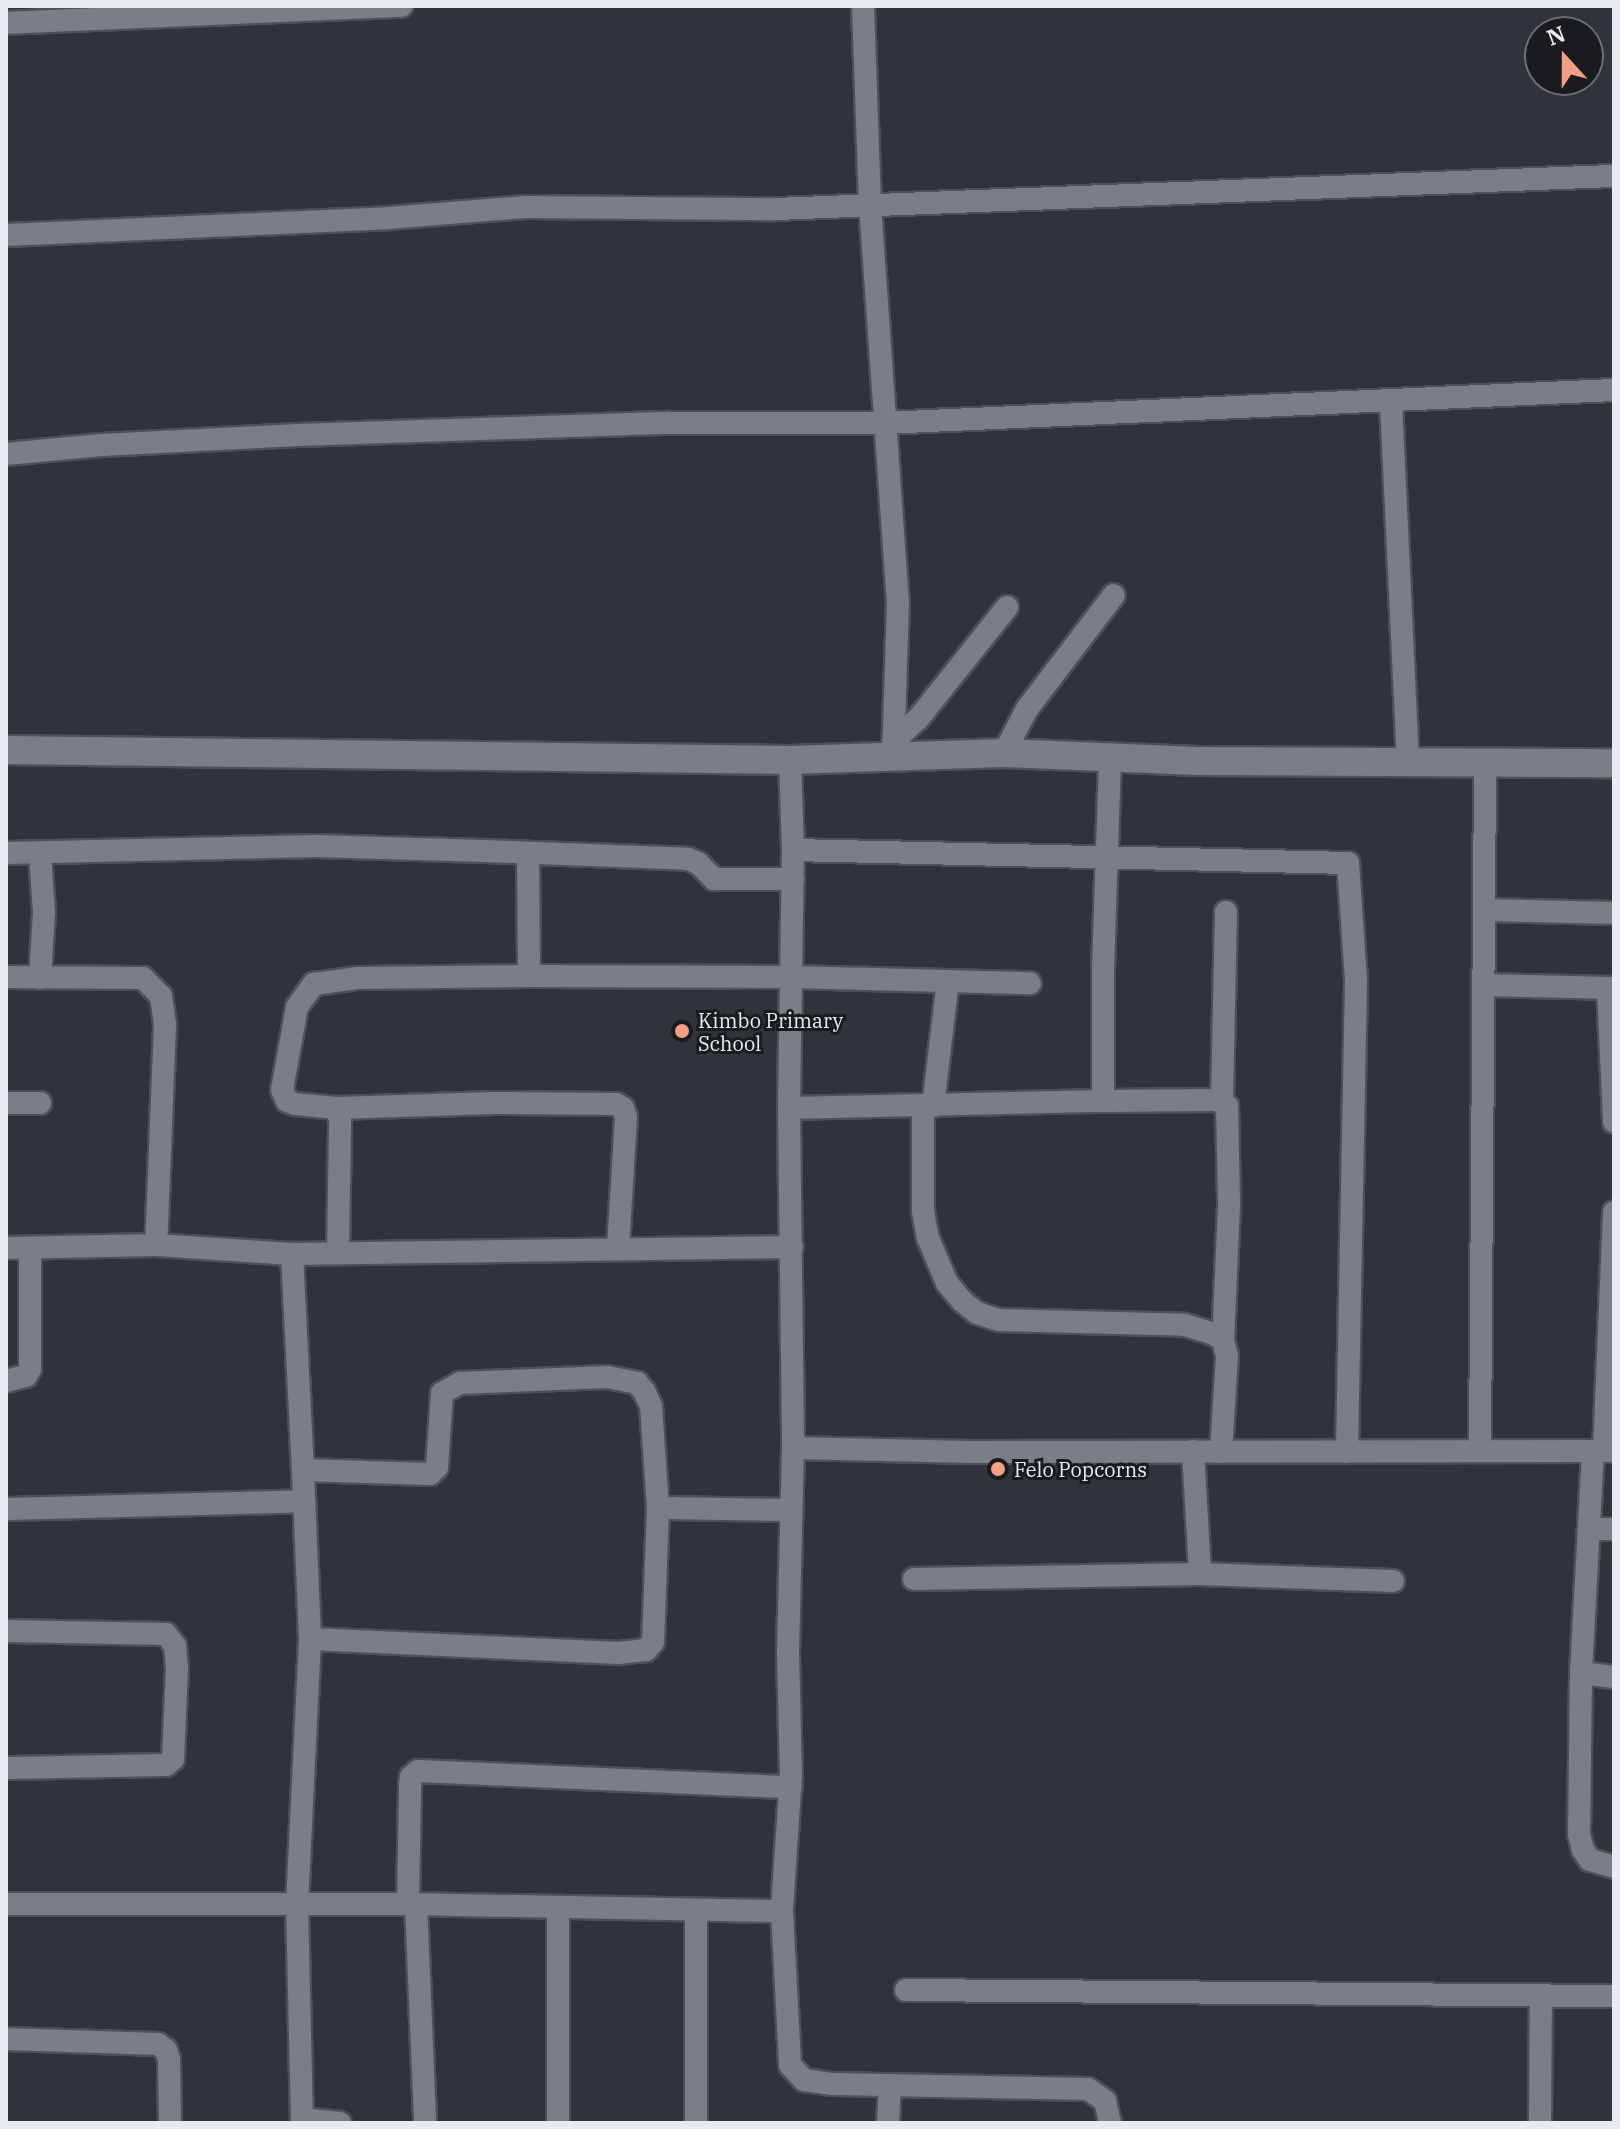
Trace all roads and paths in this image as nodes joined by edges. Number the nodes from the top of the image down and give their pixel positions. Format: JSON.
{"nodes":[{"id":1,"x":402,"y":6,"type":"edge"},
{"id":2,"x":863,"y":6,"type":"edge"},
{"id":3,"x":59,"y":13,"type":"edge"},
{"id":4,"x":6,"y":23,"type":"edge"},
{"id":5,"x":1614,"y":176,"type":"edge"},
{"id":6,"x":870,"y":204,"type":"junction"},
{"id":7,"x":6,"y":235,"type":"edge"},
{"id":8,"x":1614,"y":390,"type":"edge"},
{"id":9,"x":1391,"y":402,"type":"junction"},
{"id":10,"x":884,"y":423,"type":"junction"},
{"id":11,"x":6,"y":454,"type":"edge"},
{"id":12,"x":1114,"y":595,"type":"dead end"},
{"id":13,"x":1007,"y":607,"type":"dead end"},
{"id":14,"x":893,"y":749,"type":"junction"},
{"id":15,"x":6,"y":750,"type":"edge"},
{"id":16,"x":1004,"y":753,"type":"junction"},
{"id":17,"x":1110,"y":759,"type":"junction"},
{"id":18,"x":790,"y":760,"type":"junction"},
{"id":19,"x":1614,"y":763,"type":"edge"},
{"id":20,"x":1408,"y":764,"type":"junction"},
{"id":21,"x":1485,"y":764,"type":"junction"},
{"id":22,"x":793,"y":850,"type":"junction"},
{"id":23,"x":6,"y":853,"type":"edge"},
{"id":24,"x":40,"y":853,"type":"junction"},
{"id":25,"x":528,"y":854,"type":"junction"},
{"id":26,"x":1108,"y":856,"type":"junction"},
{"id":27,"x":793,"y":879,"type":"junction"},
{"id":28,"x":1484,"y":910,"type":"junction"},
{"id":29,"x":1226,"y":912,"type":"dead end"},
{"id":30,"x":1614,"y":913,"type":"edge"},
{"id":31,"x":529,"y":976,"type":"junction"},
{"id":32,"x":6,"y":977,"type":"edge"},
{"id":33,"x":793,"y":977,"type":"junction"},
{"id":34,"x":40,"y":978,"type":"junction"},
{"id":35,"x":948,"y":981,"type":"junction"},
{"id":36,"x":1030,"y":983,"type":"dead end"},
{"id":37,"x":1483,"y":985,"type":"junction"},
{"id":38,"x":1611,"y":988,"type":"edge"},
{"id":39,"x":1103,"y":1101,"type":"junction"},
{"id":40,"x":1222,"y":1101,"type":"junction"},
{"id":41,"x":6,"y":1103,"type":"edge"},
{"id":42,"x":40,"y":1103,"type":"dead end"},
{"id":43,"x":928,"y":1106,"type":"junction"},
{"id":44,"x":337,"y":1108,"type":"junction"},
{"id":45,"x":789,"y":1108,"type":"junction"},
{"id":46,"x":1614,"y":1122,"type":"edge"},
{"id":47,"x":1614,"y":1212,"type":"edge"},
{"id":48,"x":156,"y":1245,"type":"junction"},
{"id":49,"x":792,"y":1247,"type":"junction"},
{"id":50,"x":6,"y":1248,"type":"edge"},
{"id":51,"x":30,"y":1249,"type":"junction"},
{"id":52,"x":618,"y":1249,"type":"junction"},
{"id":53,"x":338,"y":1253,"type":"junction"},
{"id":54,"x":292,"y":1254,"type":"junction"},
{"id":55,"x":1223,"y":1340,"type":"junction"},
{"id":56,"x":6,"y":1381,"type":"edge"},
{"id":57,"x":793,"y":1448,"type":"junction"},
{"id":58,"x":1480,"y":1450,"type":"junction"},
{"id":59,"x":1193,"y":1451,"type":"junction"},
{"id":60,"x":1603,"y":1451,"type":"edge"},
{"id":61,"x":1221,"y":1452,"type":"junction"},
{"id":62,"x":1347,"y":1452,"type":"junction"},
{"id":63,"x":303,"y":1470,"type":"junction"},
{"id":64,"x":304,"y":1501,"type":"junction"},
{"id":65,"x":658,"y":1508,"type":"junction"},
{"id":66,"x":6,"y":1509,"type":"edge"},
{"id":67,"x":790,"y":1510,"type":"junction"},
{"id":68,"x":1589,"y":1529,"type":"junction"},
{"id":69,"x":1614,"y":1529,"type":"edge"},
{"id":70,"x":1200,"y":1574,"type":"junction"},
{"id":71,"x":914,"y":1579,"type":"dead end"},
{"id":72,"x":1393,"y":1581,"type":"dead end"},
{"id":73,"x":6,"y":1631,"type":"edge"},
{"id":74,"x":310,"y":1639,"type":"junction"},
{"id":75,"x":1581,"y":1673,"type":"junction"},
{"id":76,"x":1614,"y":1677,"type":"edge"},
{"id":77,"x":6,"y":1768,"type":"edge"},
{"id":78,"x":791,"y":1787,"type":"junction"},
{"id":79,"x":1614,"y":1867,"type":"edge"},
{"id":80,"x":6,"y":1904,"type":"edge"},
{"id":81,"x":412,"y":1904,"type":"junction"},
{"id":82,"x":297,"y":1905,"type":"junction"},
{"id":83,"x":558,"y":1908,"type":"junction"},
{"id":84,"x":782,"y":1911,"type":"junction"},
{"id":85,"x":696,"y":1912,"type":"junction"},
{"id":86,"x":906,"y":1990,"type":"dead end"},
{"id":87,"x":1541,"y":1995,"type":"junction"},
{"id":88,"x":1614,"y":1996,"type":"edge"},
{"id":89,"x":6,"y":2039,"type":"edge"},
{"id":90,"x":890,"y":2085,"type":"junction"},
{"id":91,"x":302,"y":2121,"type":"edge"},
{"id":92,"x":170,"y":2123,"type":"edge"},
{"id":93,"x":340,"y":2123,"type":"edge"},
{"id":94,"x":425,"y":2123,"type":"edge"},
{"id":95,"x":558,"y":2123,"type":"edge"},
{"id":96,"x":696,"y":2123,"type":"edge"},
{"id":97,"x":888,"y":2123,"type":"edge"},
{"id":98,"x":1110,"y":2123,"type":"edge"},
{"id":99,"x":1540,"y":2123,"type":"edge"}],
"edges":[{"from":1,"to":3,"type":"street"},
{"from":2,"to":6,"type":"street"},
{"from":3,"to":4,"type":"street"},
{"from":5,"to":6,"type":"street"},
{"from":6,"to":7,"type":"street"},
{"from":6,"to":10,"type":"street"},
{"from":8,"to":9,"type":"street"},
{"from":9,"to":10,"type":"street"},
{"from":9,"to":20,"type":"street"},
{"from":10,"to":11,"type":"street"},
{"from":10,"to":14,"type":"street"},
{"from":12,"to":16,"type":"street"},
{"from":13,"to":14,"type":"street"},
{"from":14,"to":16,"type":"street"},
{"from":14,"to":18,"type":"street"},
{"from":15,"to":18,"type":"street"},
{"from":16,"to":17,"type":"street"},
{"from":17,"to":20,"type":"street"},
{"from":17,"to":26,"type":"street"},
{"from":18,"to":22,"type":"street"},
{"from":19,"to":21,"type":"street"},
{"from":20,"to":21,"type":"street"},
{"from":21,"to":28,"type":"street"},
{"from":22,"to":26,"type":"street"},
{"from":22,"to":27,"type":"street"},
{"from":23,"to":24,"type":"street"},
{"from":24,"to":25,"type":"street"},
{"from":24,"to":34,"type":"street"},
{"from":25,"to":27,"type":"street"},
{"from":25,"to":31,"type":"street"},
{"from":26,"to":39,"type":"street"},
{"from":26,"to":62,"type":"street"},
{"from":27,"to":33,"type":"street"},
{"from":28,"to":30,"type":"street"},
{"from":28,"to":37,"type":"street"},
{"from":29,"to":40,"type":"street"},
{"from":31,"to":33,"type":"street"},
{"from":31,"to":44,"type":"street"},
{"from":32,"to":34,"type":"street"},
{"from":33,"to":35,"type":"street"},
{"from":33,"to":45,"type":"street"},
{"from":34,"to":48,"type":"street"},
{"from":35,"to":36,"type":"street"},
{"from":35,"to":43,"type":"street"},
{"from":37,"to":38,"type":"street"},
{"from":37,"to":58,"type":"street"},
{"from":38,"to":46,"type":"street"},
{"from":39,"to":40,"type":"street"},
{"from":39,"to":43,"type":"street"},
{"from":40,"to":55,"type":"street"},
{"from":41,"to":42,"type":"street"},
{"from":43,"to":45,"type":"street"},
{"from":43,"to":55,"type":"street"},
{"from":44,"to":52,"type":"street"},
{"from":44,"to":53,"type":"street"},
{"from":45,"to":49,"type":"street"},
{"from":47,"to":60,"type":"street"},
{"from":48,"to":51,"type":"street"},
{"from":48,"to":54,"type":"street"},
{"from":49,"to":52,"type":"street"},
{"from":49,"to":57,"type":"street"},
{"from":50,"to":51,"type":"street"},
{"from":51,"to":56,"type":"street"},
{"from":52,"to":53,"type":"street"},
{"from":53,"to":54,"type":"street"},
{"from":54,"to":63,"type":"street"},
{"from":55,"to":61,"type":"street"},
{"from":57,"to":59,"type":"street"},
{"from":57,"to":67,"type":"street"},
{"from":58,"to":60,"type":"street"},
{"from":58,"to":62,"type":"street"},
{"from":59,"to":61,"type":"street"},
{"from":59,"to":70,"type":"street"},
{"from":60,"to":68,"type":"street"},
{"from":61,"to":62,"type":"street"},
{"from":63,"to":64,"type":"street"},
{"from":63,"to":65,"type":"street"},
{"from":64,"to":66,"type":"street"},
{"from":64,"to":74,"type":"street"},
{"from":65,"to":67,"type":"street"},
{"from":65,"to":74,"type":"street"},
{"from":67,"to":78,"type":"street"},
{"from":68,"to":69,"type":"street"},
{"from":68,"to":75,"type":"street"},
{"from":70,"to":71,"type":"street"},
{"from":70,"to":72,"type":"street"},
{"from":73,"to":77,"type":"street"},
{"from":74,"to":82,"type":"street"},
{"from":75,"to":76,"type":"street"},
{"from":75,"to":79,"type":"street"},
{"from":78,"to":81,"type":"street"},
{"from":78,"to":84,"type":"street"},
{"from":80,"to":82,"type":"street"},
{"from":81,"to":82,"type":"street"},
{"from":81,"to":83,"type":"street"},
{"from":81,"to":94,"type":"street"},
{"from":82,"to":91,"type":"street"},
{"from":83,"to":85,"type":"street"},
{"from":83,"to":95,"type":"street"},
{"from":84,"to":85,"type":"street"},
{"from":84,"to":90,"type":"street"},
{"from":85,"to":96,"type":"street"},
{"from":86,"to":87,"type":"street"},
{"from":87,"to":88,"type":"street"},
{"from":87,"to":99,"type":"street"},
{"from":89,"to":92,"type":"street"},
{"from":90,"to":97,"type":"street"},
{"from":90,"to":98,"type":"street"},
{"from":91,"to":93,"type":"street"}]}
